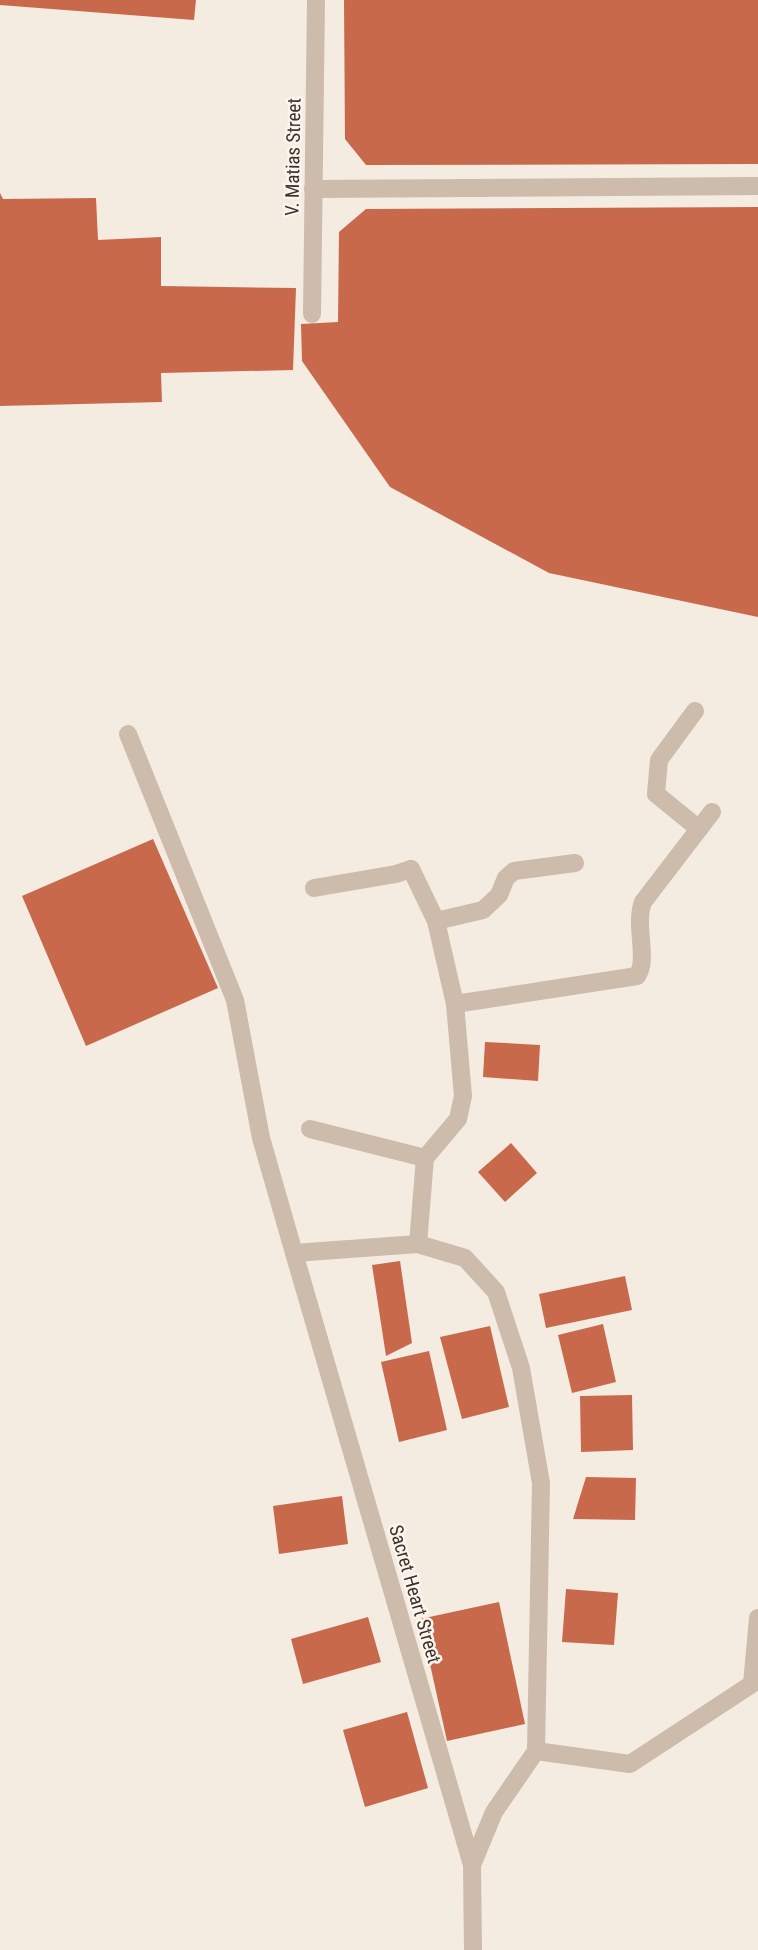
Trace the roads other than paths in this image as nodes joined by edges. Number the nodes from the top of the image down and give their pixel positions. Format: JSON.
{"nodes":[{"id":1,"x":316,"y":0,"type":"edge"},
{"id":2,"x":758,"y":186,"type":"edge"},
{"id":3,"x":313,"y":189,"type":"junction"},
{"id":4,"x":312,"y":314,"type":"dead end"},
{"id":5,"x":695,"y":711,"type":"dead end"},
{"id":6,"x":128,"y":734,"type":"dead end"},
{"id":7,"x":712,"y":813,"type":"dead end"},
{"id":8,"x":699,"y":830,"type":"junction"},
{"id":9,"x":575,"y":863,"type":"dead end"},
{"id":10,"x":314,"y":888,"type":"dead end"},
{"id":11,"x":436,"y":921,"type":"junction"},
{"id":12,"x":455,"y":1004,"type":"junction"},
{"id":13,"x":310,"y":1129,"type":"dead end"},
{"id":14,"x":425,"y":1158,"type":"junction"},
{"id":15,"x":418,"y":1244,"type":"junction"},
{"id":16,"x":294,"y":1253,"type":"junction"},
{"id":17,"x":758,"y":1618,"type":"edge"},
{"id":18,"x":536,"y":1751,"type":"junction"},
{"id":19,"x":472,"y":1865,"type":"junction"},
{"id":20,"x":473,"y":1950,"type":"edge"}],
"edges":[{"from":1,"to":3,"type":"street","name":"V. Matias Street"},
{"from":2,"to":3,"type":"street"},
{"from":3,"to":4,"type":"street","name":"V. Matias Street"},
{"from":5,"to":8,"type":"street"},
{"from":6,"to":16,"type":"street","name":"Sacret Heart Street"},
{"from":7,"to":8,"type":"street"},
{"from":8,"to":12,"type":"street"},
{"from":9,"to":11,"type":"street"},
{"from":10,"to":11,"type":"street"},
{"from":11,"to":12,"type":"street"},
{"from":12,"to":14,"type":"street"},
{"from":13,"to":14,"type":"street"},
{"from":14,"to":15,"type":"street"},
{"from":15,"to":16,"type":"street"},
{"from":15,"to":18,"type":"street"},
{"from":16,"to":19,"type":"street","name":"Sacret Heart Street"},
{"from":17,"to":18,"type":"street"},
{"from":18,"to":19,"type":"street"},
{"from":19,"to":20,"type":"street","name":"Sacret Heart Street"}]}
